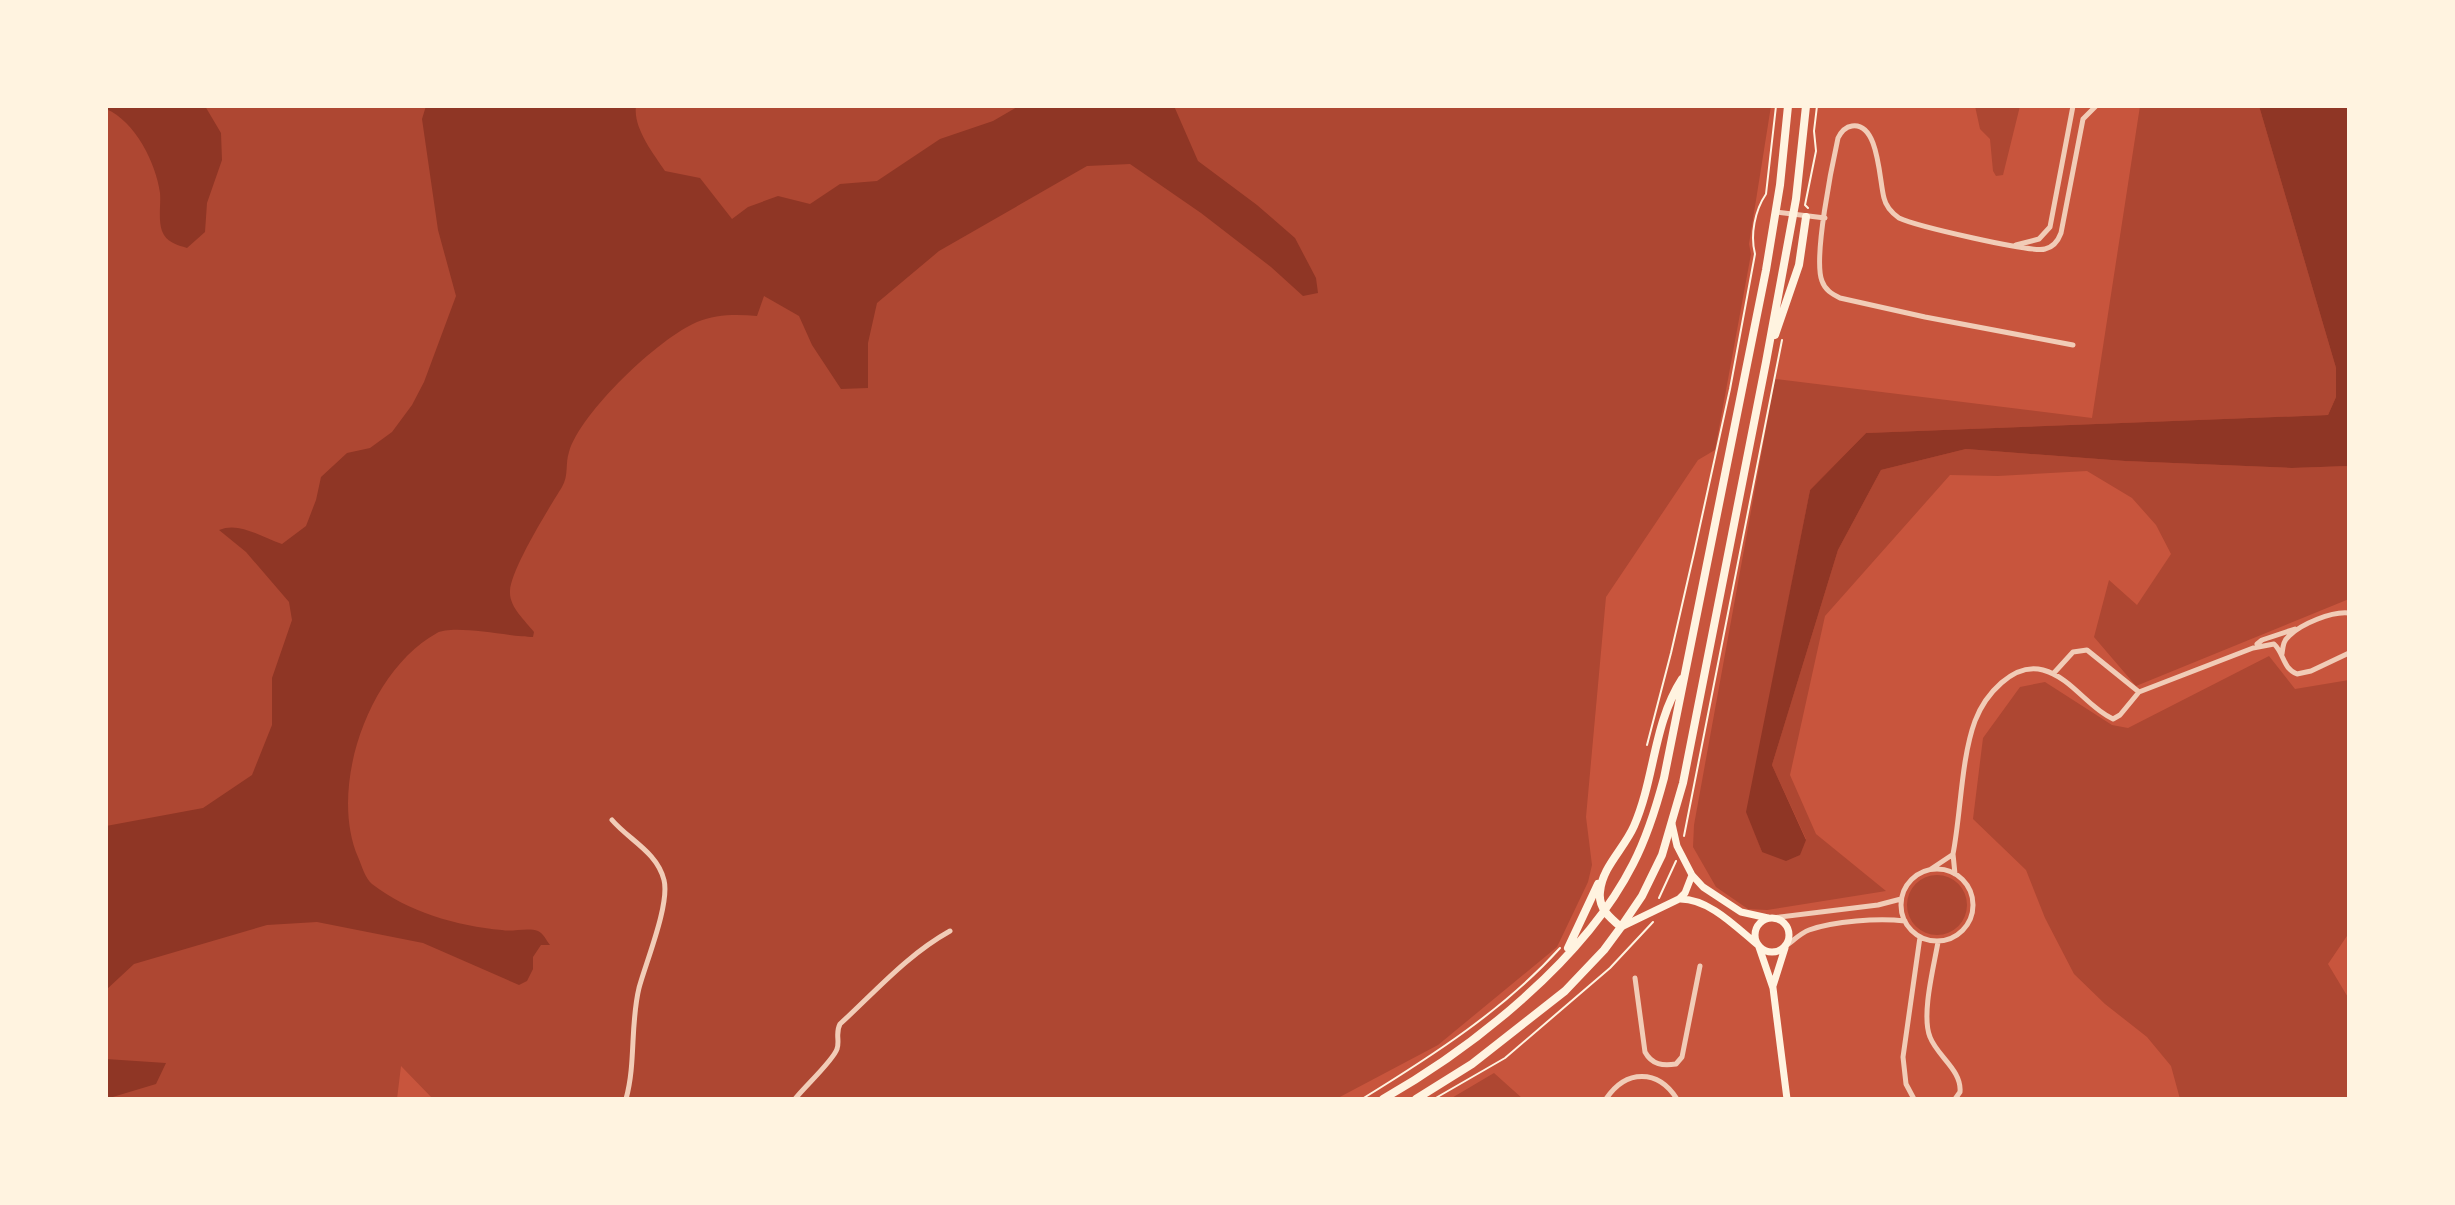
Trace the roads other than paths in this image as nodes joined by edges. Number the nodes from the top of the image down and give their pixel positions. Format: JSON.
{"nodes":[{"id":1,"x":1788,"y":106,"type":"edge"},
{"id":2,"x":1806,"y":106,"type":"edge"},
{"id":3,"x":2073,"y":106,"type":"edge"},
{"id":4,"x":2096,"y":106,"type":"edge"},
{"id":5,"x":1776,"y":212,"type":"junction"},
{"id":6,"x":1793,"y":215,"type":"junction"},
{"id":7,"x":1808,"y":217,"type":"junction"},
{"id":8,"x":1825,"y":218,"type":"junction"},
{"id":9,"x":1803,"y":235,"type":"junction"},
{"id":10,"x":1822,"y":238,"type":"junction"},
{"id":11,"x":2013,"y":245,"type":"junction"},
{"id":12,"x":2073,"y":345,"type":"dead end"},
{"id":13,"x":1766,"y":362,"type":"junction"},
{"id":14,"x":2349,"y":613,"type":"edge"},
{"id":15,"x":2299,"y":628,"type":"junction"},
{"id":16,"x":2253,"y":648,"type":"junction"},
{"id":17,"x":2282,"y":655,"type":"junction"},
{"id":18,"x":2347,"y":655,"type":"edge"},
{"id":19,"x":2053,"y":674,"type":"junction"},
{"id":20,"x":1685,"y":675,"type":"junction"},
{"id":21,"x":2139,"y":692,"type":"junction"},
{"id":22,"x":612,"y":820,"type":"dead end"},
{"id":23,"x":1672,"y":824,"type":"junction"},
{"id":24,"x":1953,"y":854,"type":"junction"},
{"id":25,"x":1930,"y":869,"type":"junction"},
{"id":26,"x":1605,"y":873,"type":"junction"},
{"id":27,"x":1955,"y":874,"type":"junction"},
{"id":28,"x":1692,"y":875,"type":"junction"},
{"id":29,"x":1679,"y":899,"type":"junction"},
{"id":30,"x":1901,"y":899,"type":"junction"},
{"id":31,"x":1603,"y":909,"type":"junction"},
{"id":32,"x":1770,"y":918,"type":"junction"},
{"id":33,"x":1905,"y":921,"type":"junction"},
{"id":34,"x":1621,"y":927,"type":"junction"},
{"id":35,"x":950,"y":931,"type":"dead end"},
{"id":36,"x":1920,"y":937,"type":"junction"},
{"id":37,"x":1938,"y":942,"type":"junction"},
{"id":38,"x":1759,"y":946,"type":"junction"},
{"id":39,"x":1786,"y":946,"type":"junction"},
{"id":40,"x":1564,"y":956,"type":"junction"},
{"id":41,"x":1700,"y":966,"type":"dead end"},
{"id":42,"x":1635,"y":978,"type":"dead end"},
{"id":43,"x":1773,"y":988,"type":"junction"},
{"id":44,"x":1660,"y":1065,"type":"junction"},
{"id":45,"x":1657,"y":1079,"type":"junction"},
{"id":46,"x":626,"y":1099,"type":"edge"},
{"id":47,"x":795,"y":1099,"type":"edge"},
{"id":48,"x":1383,"y":1099,"type":"edge"},
{"id":49,"x":1416,"y":1099,"type":"edge"},
{"id":50,"x":1606,"y":1099,"type":"edge"},
{"id":51,"x":1677,"y":1099,"type":"edge"},
{"id":52,"x":1787,"y":1099,"type":"edge"},
{"id":53,"x":1914,"y":1099,"type":"edge"},
{"id":54,"x":1955,"y":1099,"type":"edge"}],
"edges":[{"from":1,"to":5,"type":"main road"},
{"from":2,"to":6,"type":"main road"},
{"from":3,"to":11,"type":"street"},
{"from":4,"to":11,"type":"street"},
{"from":5,"to":6,"type":"street"},
{"from":5,"to":20,"type":"main road"},
{"from":6,"to":7,"type":"street"},
{"from":6,"to":13,"type":"main road"},
{"from":7,"to":8,"type":"street"},
{"from":7,"to":9,"type":"main road"},
{"from":8,"to":10,"type":"street"},
{"from":8,"to":11,"type":"street"},
{"from":9,"to":10,"type":"street"},
{"from":9,"to":13,"type":"main road"},
{"from":10,"to":12,"type":"street"},
{"from":13,"to":23,"type":"main road"},
{"from":14,"to":15,"type":"street"},
{"from":15,"to":16,"type":"street"},
{"from":15,"to":17,"type":"street"},
{"from":16,"to":17,"type":"street"},
{"from":16,"to":21,"type":"street"},
{"from":17,"to":18,"type":"street"},
{"from":19,"to":21,"type":"street"},
{"from":19,"to":21,"type":"street"},
{"from":19,"to":24,"type":"street"},
{"from":20,"to":26,"type":"main road"},
{"from":20,"to":31,"type":"main road"},
{"from":22,"to":46,"type":"street"},
{"from":23,"to":28,"type":"main road"},
{"from":23,"to":34,"type":"main road"},
{"from":24,"to":25,"type":"street"},
{"from":24,"to":27,"type":"street"},
{"from":25,"to":27,"type":"street"},
{"from":25,"to":30,"type":"street"},
{"from":26,"to":31,"type":"main road"},
{"from":26,"to":40,"type":"main road"},
{"from":27,"to":37,"type":"street"},
{"from":28,"to":29,"type":"main road"},
{"from":28,"to":32,"type":"main road"},
{"from":29,"to":34,"type":"main road"},
{"from":29,"to":38,"type":"main road"},
{"from":30,"to":32,"type":"street"},
{"from":30,"to":33,"type":"street"},
{"from":31,"to":34,"type":"main road"},
{"from":31,"to":40,"type":"main road"},
{"from":32,"to":38,"type":"main road"},
{"from":32,"to":39,"type":"main road"},
{"from":33,"to":36,"type":"street"},
{"from":33,"to":39,"type":"street"},
{"from":34,"to":49,"type":"main road"},
{"from":35,"to":47,"type":"street"},
{"from":36,"to":37,"type":"street"},
{"from":36,"to":53,"type":"street"},
{"from":37,"to":54,"type":"street"},
{"from":38,"to":39,"type":"main road"},
{"from":38,"to":43,"type":"main road"},
{"from":39,"to":43,"type":"main road"},
{"from":40,"to":48,"type":"main road"},
{"from":41,"to":44,"type":"street"},
{"from":42,"to":44,"type":"street"},
{"from":43,"to":52,"type":"main road"},
{"from":44,"to":45,"type":"street"},
{"from":45,"to":50,"type":"street"},
{"from":45,"to":51,"type":"street"}]}
